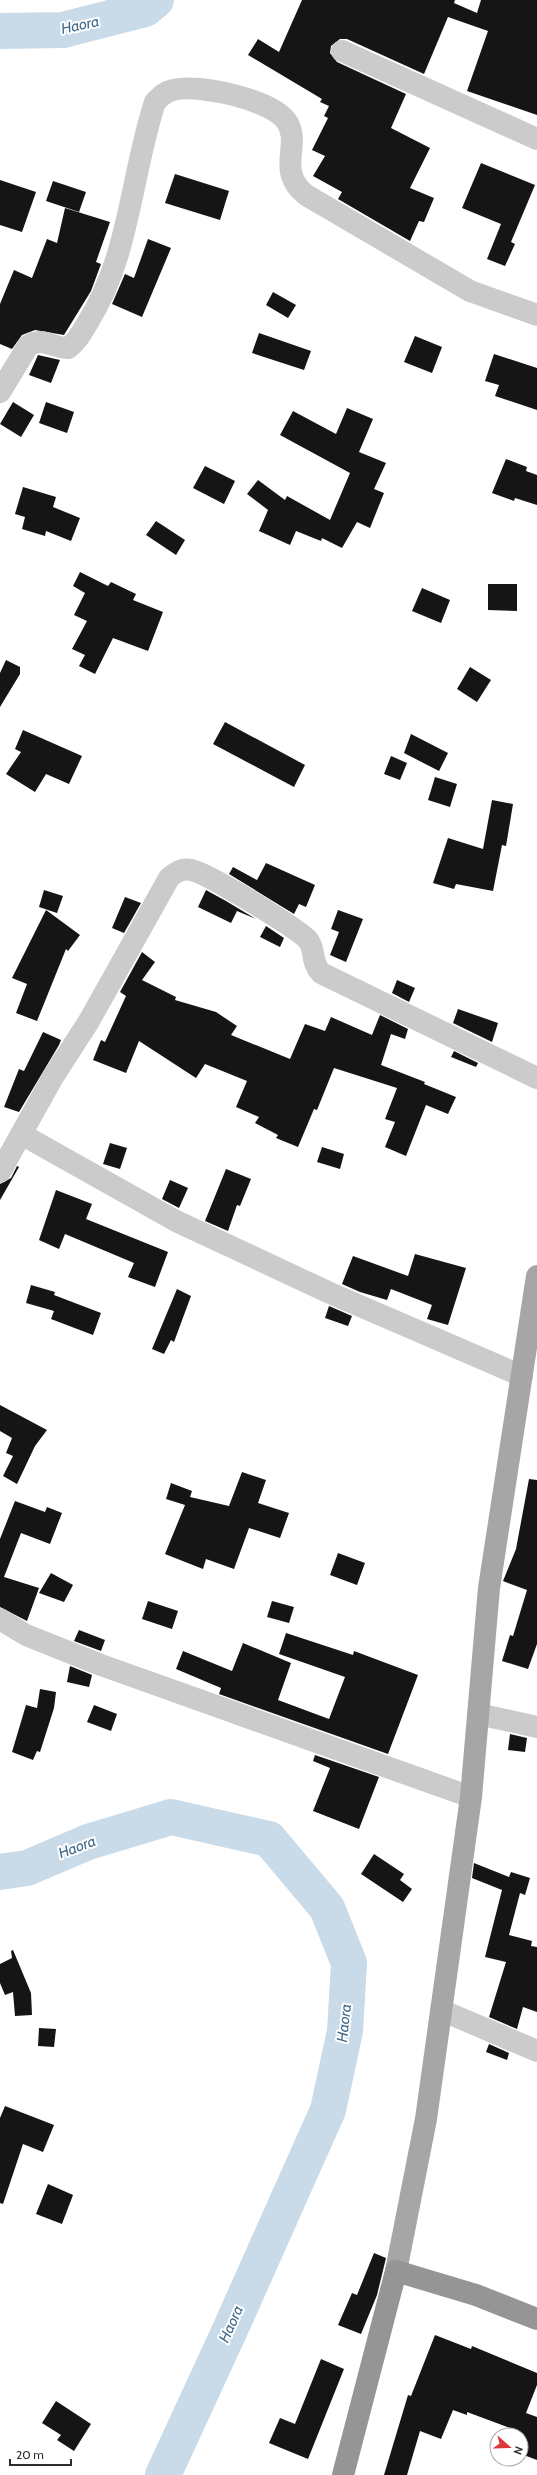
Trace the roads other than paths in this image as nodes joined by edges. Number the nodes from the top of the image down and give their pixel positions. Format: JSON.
{"nodes":[{"id":1,"x":342,"y":51,"type":"dead end"},
{"id":2,"x":537,"y":139,"type":"edge"},
{"id":3,"x":537,"y":315,"type":"edge"},
{"id":4,"x":0,"y":392,"type":"edge"},
{"id":5,"x":537,"y":1078,"type":"edge"},
{"id":6,"x":21,"y":1134,"type":"junction"},
{"id":7,"x":0,"y":1172,"type":"edge"},
{"id":8,"x":537,"y":1276,"type":"edge"},
{"id":9,"x":522,"y":1376,"type":"junction"},
{"id":10,"x":0,"y":1619,"type":"edge"},
{"id":11,"x":478,"y":1714,"type":"junction"},
{"id":12,"x":537,"y":1727,"type":"edge"},
{"id":13,"x":471,"y":1798,"type":"junction"},
{"id":14,"x":442,"y":2010,"type":"junction"},
{"id":15,"x":537,"y":2050,"type":"edge"},
{"id":16,"x":396,"y":2271,"type":"junction"},
{"id":17,"x":537,"y":2318,"type":"edge"},
{"id":18,"x":343,"y":2475,"type":"edge"}],
"edges":[{"from":1,"to":2,"type":"street"},
{"from":3,"to":4,"type":"street"},
{"from":5,"to":6,"type":"street"},
{"from":6,"to":7,"type":"street"},
{"from":6,"to":9,"type":"street"},
{"from":8,"to":9,"type":"main road"},
{"from":9,"to":11,"type":"main road"},
{"from":10,"to":13,"type":"street"},
{"from":11,"to":12,"type":"street"},
{"from":11,"to":13,"type":"main road"},
{"from":13,"to":14,"type":"main road"},
{"from":14,"to":15,"type":"street"},
{"from":14,"to":16,"type":"main road"},
{"from":16,"to":17,"type":"highway"},
{"from":16,"to":18,"type":"highway"}]}
